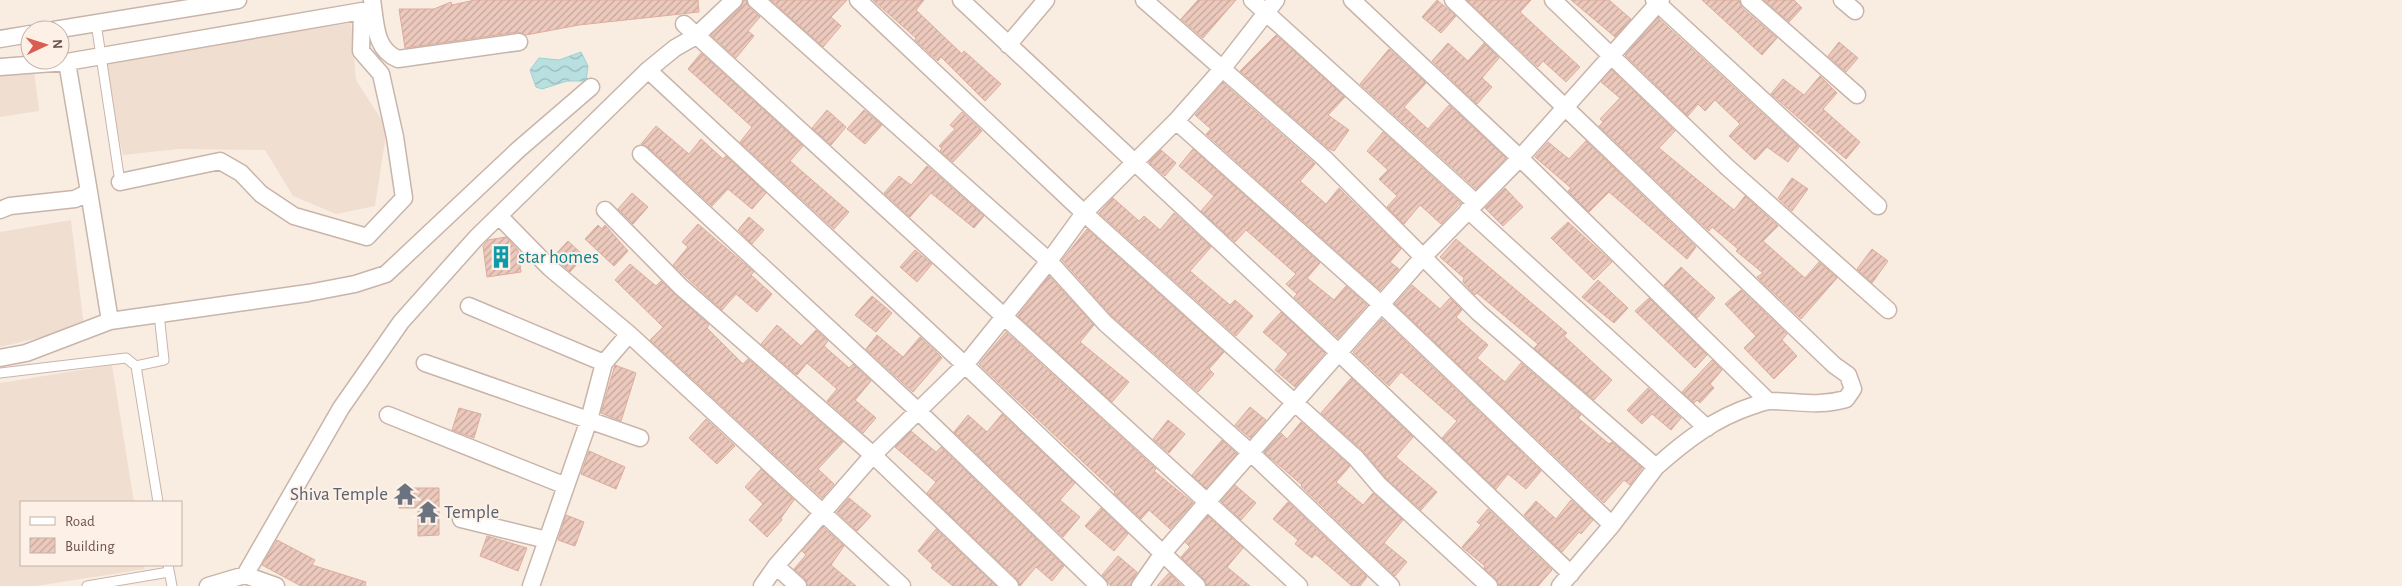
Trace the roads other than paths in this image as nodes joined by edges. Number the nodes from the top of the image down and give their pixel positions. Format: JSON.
{"nodes":[{"id":1,"x":238,"y":0,"type":"edge"},
{"id":2,"x":372,"y":0,"type":"edge"},
{"id":3,"x":734,"y":0,"type":"edge"},
{"id":4,"x":756,"y":0,"type":"edge"},
{"id":5,"x":858,"y":0,"type":"edge"},
{"id":6,"x":961,"y":0,"type":"edge"},
{"id":7,"x":1046,"y":0,"type":"edge"},
{"id":8,"x":1144,"y":0,"type":"edge"},
{"id":9,"x":1252,"y":0,"type":"edge"},
{"id":10,"x":1352,"y":0,"type":"edge"},
{"id":11,"x":1453,"y":0,"type":"edge"},
{"id":12,"x":1553,"y":0,"type":"edge"},
{"id":13,"x":1749,"y":0,"type":"edge"},
{"id":14,"x":1842,"y":0,"type":"edge"},
{"id":15,"x":1658,"y":1,"type":"edge"},
{"id":16,"x":1271,"y":6,"type":"edge"},
{"id":17,"x":1855,"y":11,"type":"dead end"},
{"id":18,"x":96,"y":23,"type":"junction"},
{"id":19,"x":70,"y":27,"type":"edge"},
{"id":20,"x":691,"y":31,"type":"junction"},
{"id":21,"x":20,"y":36,"type":"edge"},
{"id":22,"x":0,"y":40,"type":"edge"},
{"id":23,"x":519,"y":42,"type":"dead end"},
{"id":24,"x":1008,"y":45,"type":"junction"},
{"id":25,"x":101,"y":56,"type":"junction"},
{"id":26,"x":1612,"y":56,"type":"junction"},
{"id":27,"x":70,"y":61,"type":"edge"},
{"id":28,"x":20,"y":66,"type":"edge"},
{"id":29,"x":0,"y":67,"type":"edge"},
{"id":30,"x":1223,"y":68,"type":"junction"},
{"id":31,"x":68,"y":70,"type":"edge"},
{"id":32,"x":648,"y":70,"type":"junction"},
{"id":33,"x":591,"y":87,"type":"dead end"},
{"id":34,"x":1857,"y":95,"type":"dead end"},
{"id":35,"x":1566,"y":106,"type":"junction"},
{"id":36,"x":1176,"y":121,"type":"junction"},
{"id":37,"x":641,"y":154,"type":"dead end"},
{"id":38,"x":1520,"y":158,"type":"junction"},
{"id":39,"x":1135,"y":164,"type":"junction"},
{"id":40,"x":120,"y":182,"type":"joint"},
{"id":41,"x":89,"y":192,"type":"junction"},
{"id":42,"x":1471,"y":206,"type":"junction"},
{"id":43,"x":1878,"y":206,"type":"dead end"},
{"id":44,"x":0,"y":210,"type":"edge"},
{"id":45,"x":605,"y":210,"type":"dead end"},
{"id":46,"x":1084,"y":213,"type":"junction"},
{"id":47,"x":499,"y":216,"type":"junction"},
{"id":48,"x":1423,"y":257,"type":"junction"},
{"id":49,"x":1049,"y":261,"type":"junction"},
{"id":50,"x":1382,"y":305,"type":"junction"},
{"id":51,"x":469,"y":306,"type":"dead end"},
{"id":52,"x":1888,"y":310,"type":"dead end"},
{"id":53,"x":159,"y":314,"type":"junction"},
{"id":54,"x":1004,"y":317,"type":"junction"},
{"id":55,"x":110,"y":321,"type":"junction"},
{"id":56,"x":629,"y":334,"type":"junction"},
{"id":57,"x":1339,"y":353,"type":"junction"},
{"id":58,"x":0,"y":358,"type":"edge"},
{"id":59,"x":425,"y":363,"type":"dead end"},
{"id":60,"x":604,"y":363,"type":"junction"},
{"id":61,"x":136,"y":366,"type":"junction"},
{"id":62,"x":965,"y":366,"type":"junction"},
{"id":63,"x":0,"y":373,"type":"edge"},
{"id":64,"x":1768,"y":401,"type":"junction"},
{"id":65,"x":1296,"y":402,"type":"junction"},
{"id":66,"x":917,"y":410,"type":"junction"},
{"id":67,"x":388,"y":415,"type":"dead end"},
{"id":68,"x":589,"y":420,"type":"junction"},
{"id":69,"x":1707,"y":428,"type":"junction"},
{"id":70,"x":640,"y":438,"type":"dead end"},
{"id":71,"x":1251,"y":453,"type":"junction"},
{"id":72,"x":873,"y":455,"type":"junction"},
{"id":73,"x":1656,"y":467,"type":"junction"},
{"id":74,"x":566,"y":486,"type":"junction"},
{"id":75,"x":158,"y":501,"type":"edge"},
{"id":76,"x":1208,"y":502,"type":"junction"},
{"id":77,"x":822,"y":513,"type":"junction"},
{"id":78,"x":461,"y":519,"type":"dead end"},
{"id":79,"x":1612,"y":525,"type":"junction"},
{"id":80,"x":547,"y":540,"type":"junction"},
{"id":81,"x":1163,"y":553,"type":"junction"},
{"id":82,"x":776,"y":566,"type":"junction"},
{"id":83,"x":169,"y":568,"type":"edge"},
{"id":84,"x":245,"y":574,"type":"junction"},
{"id":85,"x":1566,"y":580,"type":"edge"},
{"id":86,"x":87,"y":586,"type":"edge"},
{"id":87,"x":172,"y":586,"type":"edge"},
{"id":88,"x":208,"y":586,"type":"edge"},
{"id":89,"x":276,"y":586,"type":"edge"},
{"id":90,"x":531,"y":586,"type":"edge"},
{"id":91,"x":762,"y":586,"type":"edge"},
{"id":92,"x":798,"y":586,"type":"edge"},
{"id":93,"x":902,"y":586,"type":"edge"},
{"id":94,"x":1010,"y":586,"type":"edge"},
{"id":95,"x":1098,"y":586,"type":"edge"},
{"id":96,"x":1140,"y":586,"type":"edge"},
{"id":97,"x":1197,"y":586,"type":"edge"},
{"id":98,"x":1299,"y":586,"type":"edge"},
{"id":99,"x":1391,"y":586,"type":"edge"},
{"id":100,"x":1489,"y":586,"type":"edge"}],
"edges":[{"from":1,"to":18,"type":"street"},
{"from":2,"to":23,"type":"street"},
{"from":3,"to":20,"type":"street"},
{"from":4,"to":49,"type":"street"},
{"from":5,"to":46,"type":"street"},
{"from":6,"to":24,"type":"street"},
{"from":7,"to":24,"type":"street"},
{"from":8,"to":30,"type":"street"},
{"from":9,"to":16,"type":"street"},
{"from":10,"to":38,"type":"street"},
{"from":11,"to":35,"type":"street"},
{"from":12,"to":26,"type":"street"},
{"from":13,"to":34,"type":"street"},
{"from":14,"to":17,"type":"street"},
{"from":15,"to":26,"type":"street"},
{"from":15,"to":43,"type":"street"},
{"from":16,"to":30,"type":"street"},
{"from":16,"to":42,"type":"street"},
{"from":18,"to":19,"type":"street"},
{"from":18,"to":25,"type":"lane"},
{"from":20,"to":32,"type":"street"},
{"from":20,"to":54,"type":"street"},
{"from":21,"to":22,"type":"street"},
{"from":24,"to":39,"type":"street"},
{"from":25,"to":27,"type":"street"},
{"from":25,"to":40,"type":"lane"},
{"from":25,"to":40,"type":"street"},
{"from":26,"to":35,"type":"street"},
{"from":26,"to":52,"type":"street"},
{"from":28,"to":29,"type":"street"},
{"from":30,"to":36,"type":"street"},
{"from":30,"to":48,"type":"street"},
{"from":31,"to":41,"type":"street"},
{"from":32,"to":47,"type":"street"},
{"from":32,"to":62,"type":"street"},
{"from":33,"to":53,"type":"street"},
{"from":35,"to":38,"type":"street"},
{"from":35,"to":64,"type":"street"},
{"from":36,"to":39,"type":"street"},
{"from":36,"to":50,"type":"street"},
{"from":37,"to":66,"type":"street"},
{"from":38,"to":42,"type":"street"},
{"from":38,"to":64,"type":"street"},
{"from":39,"to":46,"type":"street"},
{"from":39,"to":57,"type":"street"},
{"from":41,"to":44,"type":"street"},
{"from":41,"to":55,"type":"street"},
{"from":42,"to":48,"type":"street"},
{"from":42,"to":69,"type":"street"},
{"from":45,"to":72,"type":"street"},
{"from":46,"to":49,"type":"street"},
{"from":46,"to":65,"type":"street"},
{"from":47,"to":56,"type":"street"},
{"from":47,"to":84,"type":"street"},
{"from":48,"to":50,"type":"street"},
{"from":48,"to":73,"type":"street"},
{"from":49,"to":54,"type":"street"},
{"from":49,"to":71,"type":"street"},
{"from":50,"to":57,"type":"street"},
{"from":50,"to":79,"type":"street"},
{"from":51,"to":60,"type":"street"},
{"from":53,"to":55,"type":"street"},
{"from":53,"to":61,"type":"lane"},
{"from":54,"to":62,"type":"street"},
{"from":54,"to":76,"type":"street"},
{"from":55,"to":58,"type":"street"},
{"from":56,"to":60,"type":"street"},
{"from":56,"to":77,"type":"street"},
{"from":57,"to":65,"type":"street"},
{"from":57,"to":85,"type":"street"},
{"from":59,"to":68,"type":"street"},
{"from":60,"to":68,"type":"street"},
{"from":61,"to":63,"type":"lane"},
{"from":61,"to":75,"type":"lane"},
{"from":62,"to":66,"type":"street"},
{"from":62,"to":81,"type":"street"},
{"from":64,"to":69,"type":"street"},
{"from":65,"to":71,"type":"street"},
{"from":65,"to":100,"type":"street"},
{"from":66,"to":72,"type":"street"},
{"from":66,"to":95,"type":"street"},
{"from":67,"to":74,"type":"street"},
{"from":68,"to":70,"type":"street"},
{"from":68,"to":74,"type":"street"},
{"from":69,"to":73,"type":"street"},
{"from":71,"to":76,"type":"street"},
{"from":71,"to":99,"type":"street"},
{"from":72,"to":77,"type":"street"},
{"from":72,"to":94,"type":"street"},
{"from":73,"to":79,"type":"street"},
{"from":74,"to":80,"type":"street"},
{"from":76,"to":81,"type":"street"},
{"from":76,"to":98,"type":"street"},
{"from":77,"to":82,"type":"street"},
{"from":77,"to":93,"type":"street"},
{"from":78,"to":80,"type":"street"},
{"from":79,"to":85,"type":"street"},
{"from":80,"to":90,"type":"street"},
{"from":81,"to":96,"type":"street"},
{"from":81,"to":97,"type":"street"},
{"from":82,"to":91,"type":"street"},
{"from":82,"to":92,"type":"street"},
{"from":83,"to":86,"type":"lane"},
{"from":83,"to":87,"type":"lane"},
{"from":84,"to":88,"type":"street"},
{"from":84,"to":89,"type":"street"}]}
